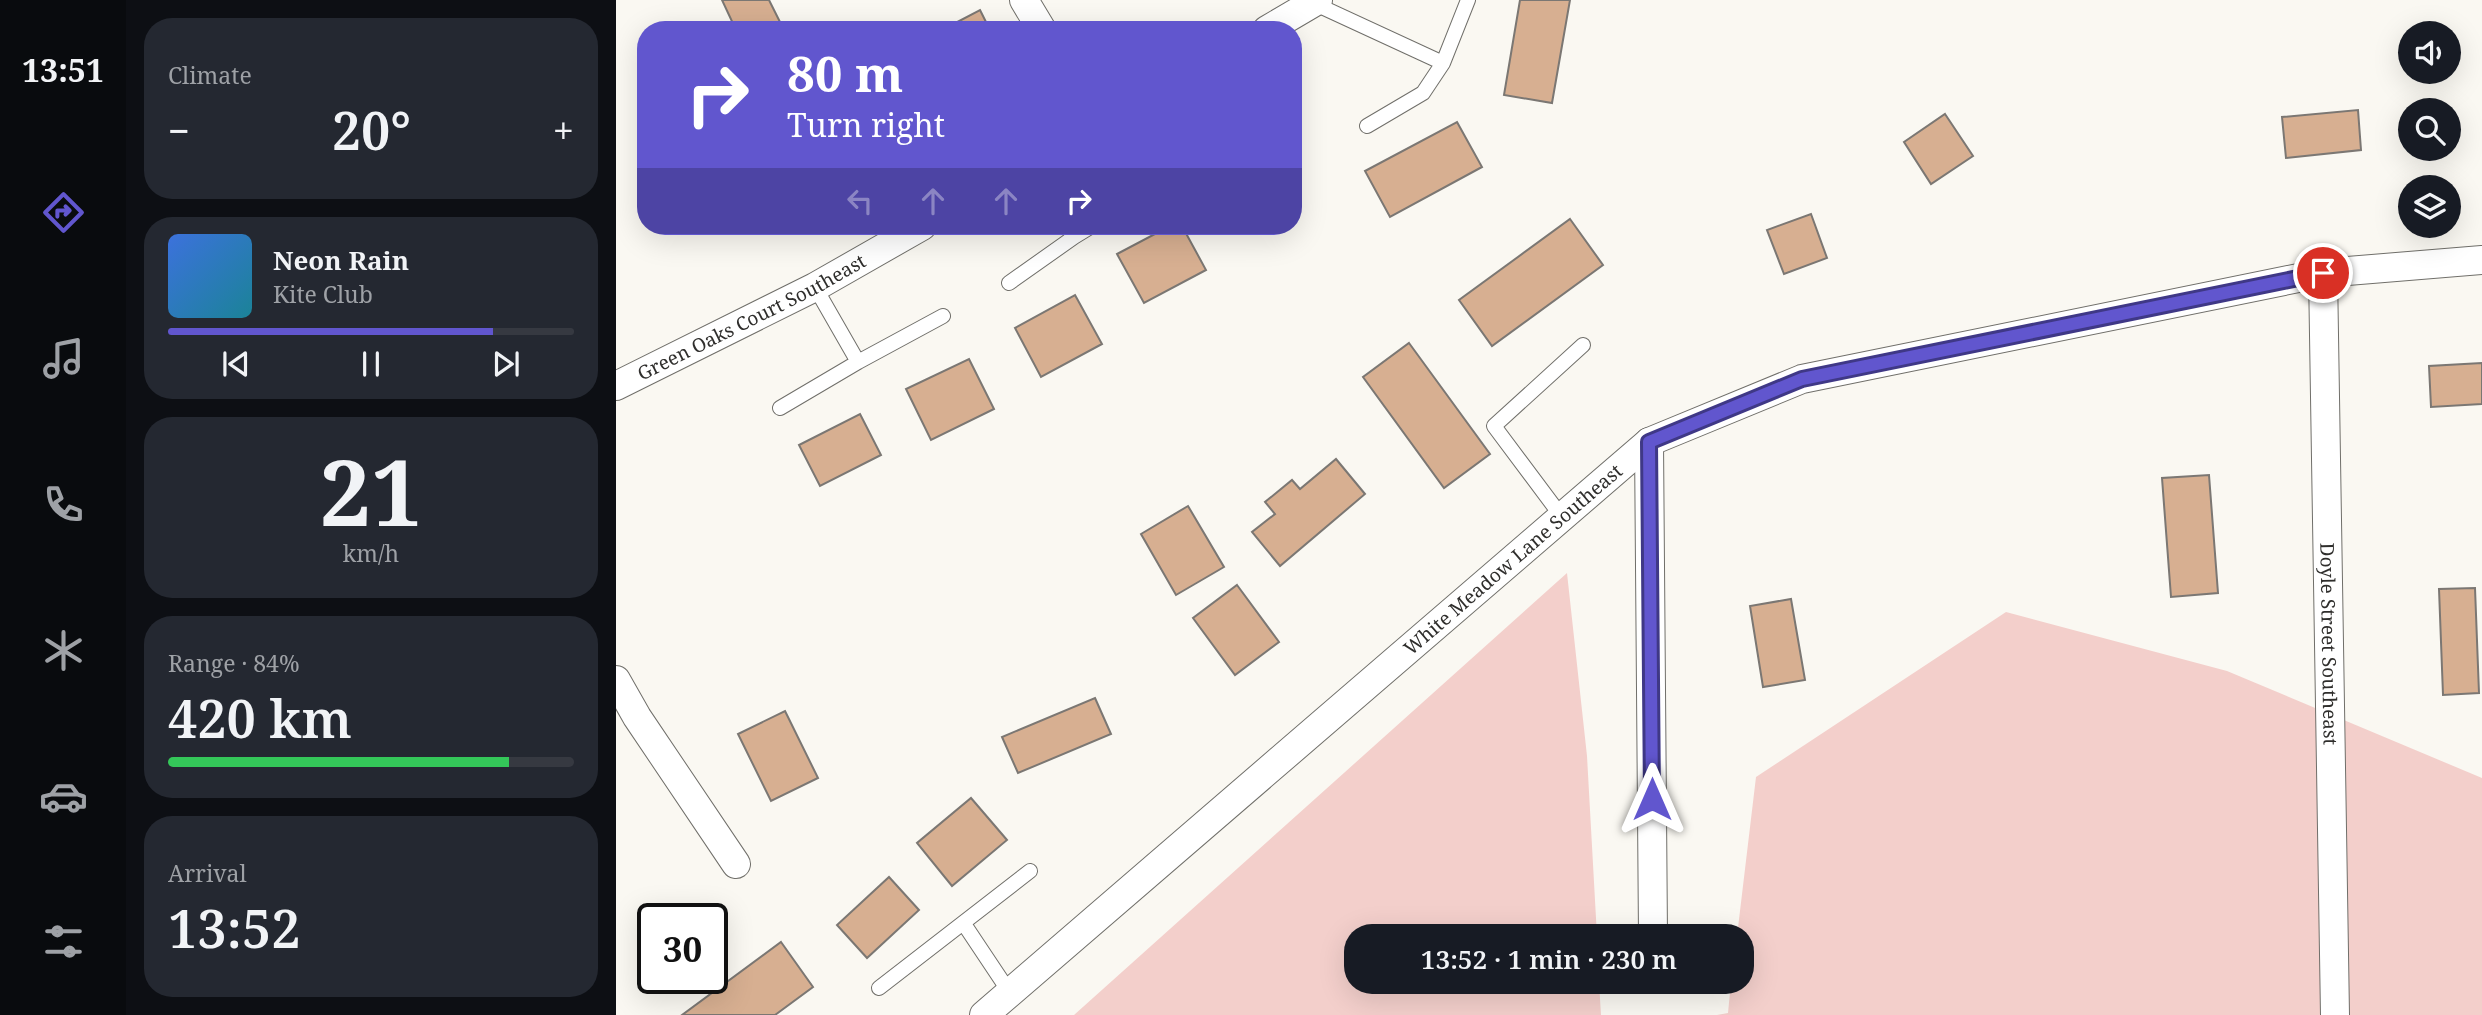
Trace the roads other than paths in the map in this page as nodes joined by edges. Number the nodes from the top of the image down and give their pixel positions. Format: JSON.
{"nodes":[{"id":1,"x":1024,"y":0,"type":"edge"},
{"id":2,"x":1468,"y":0,"type":"edge"},
{"id":3,"x":1316,"y":2,"type":"edge"},
{"id":4,"x":1037,"y":21,"type":"edge"},
{"id":5,"x":1283,"y":21,"type":"edge"},
{"id":6,"x":1443,"y":63,"type":"junction"},
{"id":7,"x":1367,"y":125,"type":"dead end"},
{"id":8,"x":906,"y":235,"type":"edge"},
{"id":9,"x":1065,"y":235,"type":"edge"},
{"id":10,"x":2482,"y":260,"type":"edge"},
{"id":11,"x":2323,"y":273,"type":"junction"},
{"id":12,"x":1009,"y":283,"type":"dead end"},
{"id":13,"x":815,"y":287,"type":"junction"},
{"id":14,"x":943,"y":316,"type":"dead end"},
{"id":15,"x":1583,"y":345,"type":"dead end"},
{"id":16,"x":858,"y":362,"type":"junction"},
{"id":17,"x":616,"y":386,"type":"edge"},
{"id":18,"x":780,"y":408,"type":"dead end"},
{"id":19,"x":1649,"y":442,"type":"junction"},
{"id":20,"x":1562,"y":517,"type":"junction"},
{"id":21,"x":616,"y":680,"type":"edge"},
{"id":22,"x":736,"y":864,"type":"dead end"},
{"id":23,"x":1030,"y":871,"type":"dead end"},
{"id":24,"x":964,"y":924,"type":"junction"},
{"id":25,"x":1653,"y":924,"type":"edge"},
{"id":26,"x":879,"y":988,"type":"dead end"},
{"id":27,"x":1010,"y":993,"type":"junction"},
{"id":28,"x":984,"y":1015,"type":"edge"},
{"id":29,"x":2335,"y":1015,"type":"edge"}],
"edges":[{"from":1,"to":4,"type":"street"},
{"from":2,"to":6,"type":"lane"},
{"from":3,"to":5,"type":"street"},
{"from":3,"to":6,"type":"lane"},
{"from":6,"to":7,"type":"lane"},
{"from":8,"to":13,"type":"street","name":"Green Oaks Court Southeast"},
{"from":9,"to":12,"type":"lane"},
{"from":10,"to":11,"type":"street","name":"White Meadow Lane Southeast"},
{"from":11,"to":19,"type":"street","name":"White Meadow Lane Southeast"},
{"from":11,"to":29,"type":"street","name":"Doyle Street Southeast"},
{"from":13,"to":16,"type":"lane"},
{"from":13,"to":17,"type":"street","name":"Green Oaks Court Southeast"},
{"from":14,"to":16,"type":"lane"},
{"from":15,"to":20,"type":"lane"},
{"from":16,"to":18,"type":"lane"},
{"from":19,"to":20,"type":"street","name":"White Meadow Lane Southeast"},
{"from":19,"to":25,"type":"street"},
{"from":20,"to":27,"type":"street","name":"White Meadow Lane Southeast"},
{"from":21,"to":22,"type":"street"},
{"from":23,"to":24,"type":"lane"},
{"from":24,"to":26,"type":"lane"},
{"from":24,"to":27,"type":"lane"},
{"from":27,"to":28,"type":"street","name":"White Meadow Lane Southeast"}]}
